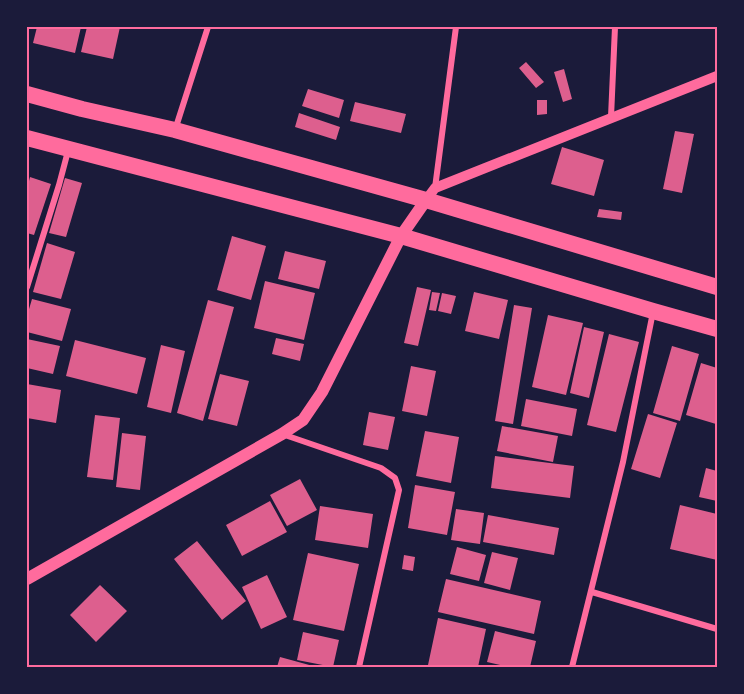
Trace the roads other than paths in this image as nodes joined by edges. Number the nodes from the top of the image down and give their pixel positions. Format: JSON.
{"nodes":[{"id":1,"x":208,"y":27,"type":"edge"},
{"id":2,"x":456,"y":27,"type":"edge"},
{"id":3,"x":615,"y":27,"type":"edge"},
{"id":4,"x":717,"y":76,"type":"edge"},
{"id":5,"x":27,"y":94,"type":"edge"},
{"id":6,"x":611,"y":117,"type":"junction"},
{"id":7,"x":175,"y":130,"type":"junction"},
{"id":8,"x":27,"y":138,"type":"edge"},
{"id":9,"x":69,"y":148,"type":"junction"},
{"id":10,"x":430,"y":194,"type":"junction"},
{"id":11,"x":401,"y":236,"type":"junction"},
{"id":12,"x":27,"y":287,"type":"edge"},
{"id":13,"x":717,"y":287,"type":"edge"},
{"id":14,"x":653,"y":311,"type":"junction"},
{"id":15,"x":717,"y":329,"type":"edge"},
{"id":16,"x":282,"y":434,"type":"junction"},
{"id":17,"x":27,"y":579,"type":"edge"},
{"id":18,"x":592,"y":592,"type":"junction"},
{"id":19,"x":717,"y":629,"type":"edge"},
{"id":20,"x":359,"y":667,"type":"edge"},
{"id":21,"x":572,"y":667,"type":"edge"}],
"edges":[{"from":1,"to":7,"type":"street"},
{"from":2,"to":10,"type":"street"},
{"from":3,"to":6,"type":"street"},
{"from":4,"to":6,"type":"street"},
{"from":5,"to":7,"type":"highway"},
{"from":6,"to":10,"type":"street"},
{"from":7,"to":10,"type":"highway"},
{"from":8,"to":9,"type":"highway"},
{"from":9,"to":11,"type":"highway"},
{"from":9,"to":12,"type":"street"},
{"from":10,"to":11,"type":"main road"},
{"from":10,"to":13,"type":"highway"},
{"from":11,"to":14,"type":"highway"},
{"from":11,"to":16,"type":"main road"},
{"from":14,"to":15,"type":"highway"},
{"from":14,"to":18,"type":"street"},
{"from":16,"to":17,"type":"main road"},
{"from":16,"to":20,"type":"street"},
{"from":18,"to":19,"type":"street"},
{"from":18,"to":21,"type":"street"}]}
